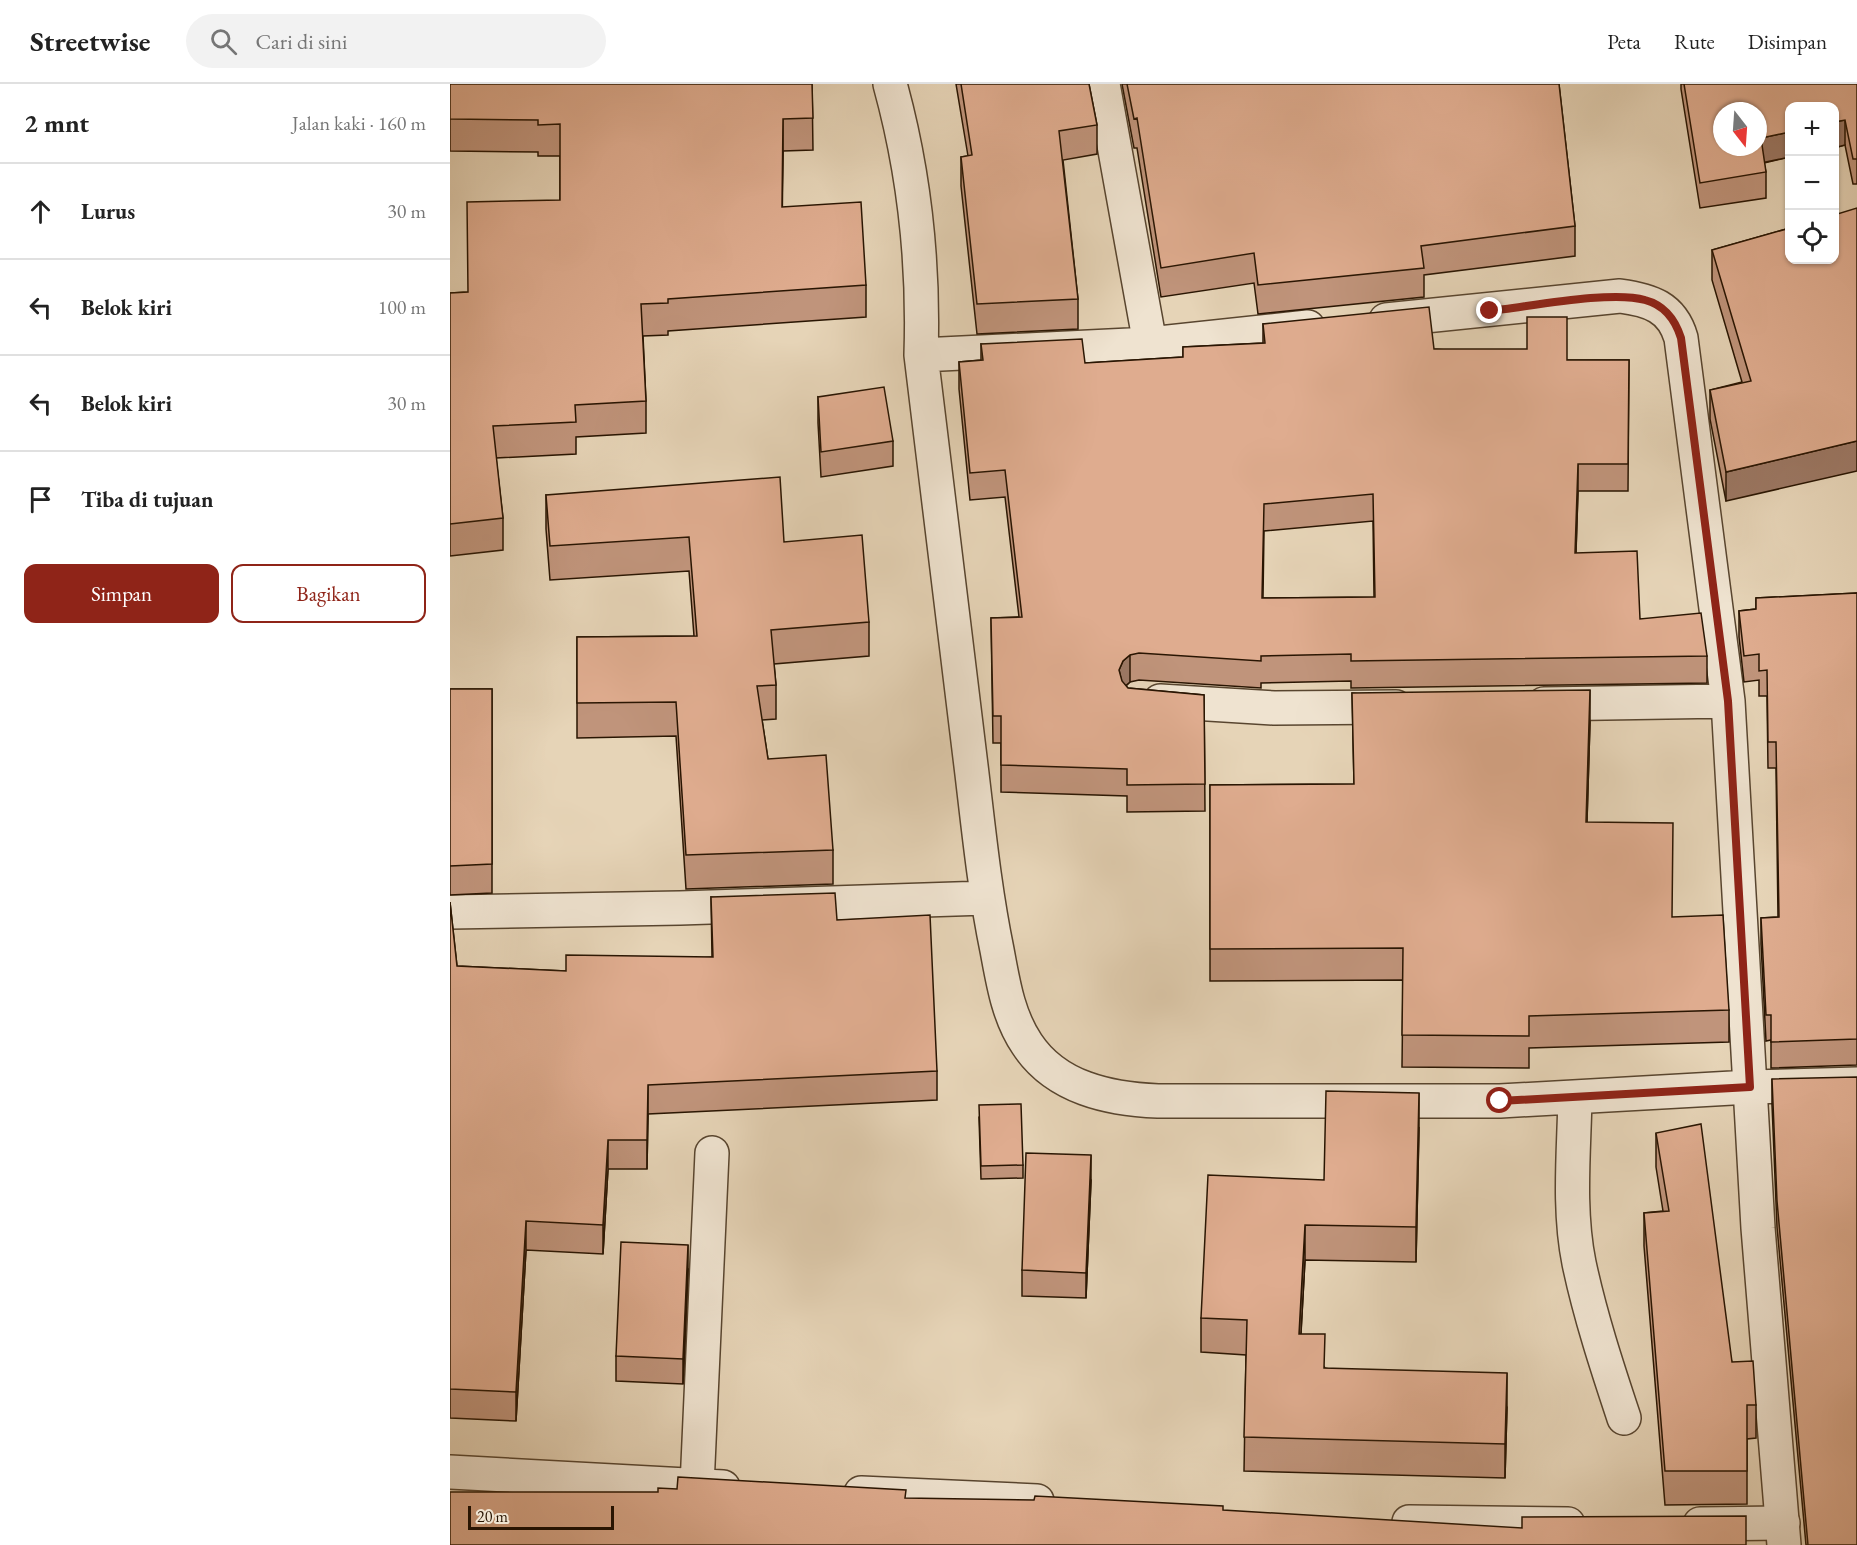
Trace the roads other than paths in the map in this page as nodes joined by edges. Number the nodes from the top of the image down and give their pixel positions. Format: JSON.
{"nodes":[{"id":1,"x":890,"y":84,"type":"edge"},
{"id":2,"x":1103,"y":84,"type":"edge"},
{"id":3,"x":1150,"y":344,"type":"junction"},
{"id":4,"x":921,"y":355,"type":"junction"},
{"id":5,"x":1138,"y":699,"type":"edge"},
{"id":6,"x":1728,"y":701,"type":"junction"},
{"id":7,"x":1517,"y":705,"type":"edge"},
{"id":8,"x":1423,"y":706,"type":"edge"},
{"id":9,"x":986,"y":898,"type":"junction"},
{"id":10,"x":450,"y":912,"type":"edge"},
{"id":11,"x":1857,"y":1084,"type":"edge"},
{"id":12,"x":1750,"y":1087,"type":"junction"},
{"id":13,"x":1575,"y":1097,"type":"junction"},
{"id":14,"x":712,"y":1153,"type":"dead end"},
{"id":15,"x":1624,"y":1418,"type":"dead end"},
{"id":16,"x":450,"y":1472,"type":"edge"},
{"id":17,"x":697,"y":1486,"type":"junction"},
{"id":18,"x":756,"y":1489,"type":"edge"},
{"id":19,"x":826,"y":1492,"type":"edge"},
{"id":20,"x":1071,"y":1503,"type":"edge"},
{"id":21,"x":1377,"y":1520,"type":"edge"},
{"id":22,"x":1603,"y":1524,"type":"edge"},
{"id":23,"x":1675,"y":1524,"type":"edge"},
{"id":24,"x":1783,"y":1534,"type":"edge"}],
"edges":[{"from":1,"to":4,"type":"street"},
{"from":2,"to":3,"type":"street"},
{"from":3,"to":4,"type":"street"},
{"from":3,"to":6,"type":"street"},
{"from":4,"to":9,"type":"street"},
{"from":5,"to":8,"type":"street"},
{"from":6,"to":7,"type":"street"},
{"from":6,"to":12,"type":"street"},
{"from":9,"to":10,"type":"street"},
{"from":9,"to":13,"type":"street"},
{"from":11,"to":12,"type":"street"},
{"from":12,"to":13,"type":"street"},
{"from":12,"to":24,"type":"street"},
{"from":13,"to":15,"type":"street"},
{"from":14,"to":17,"type":"street"},
{"from":16,"to":17,"type":"street"},
{"from":17,"to":18,"type":"street"},
{"from":19,"to":20,"type":"street"},
{"from":21,"to":22,"type":"street"},
{"from":23,"to":24,"type":"street"}]}
